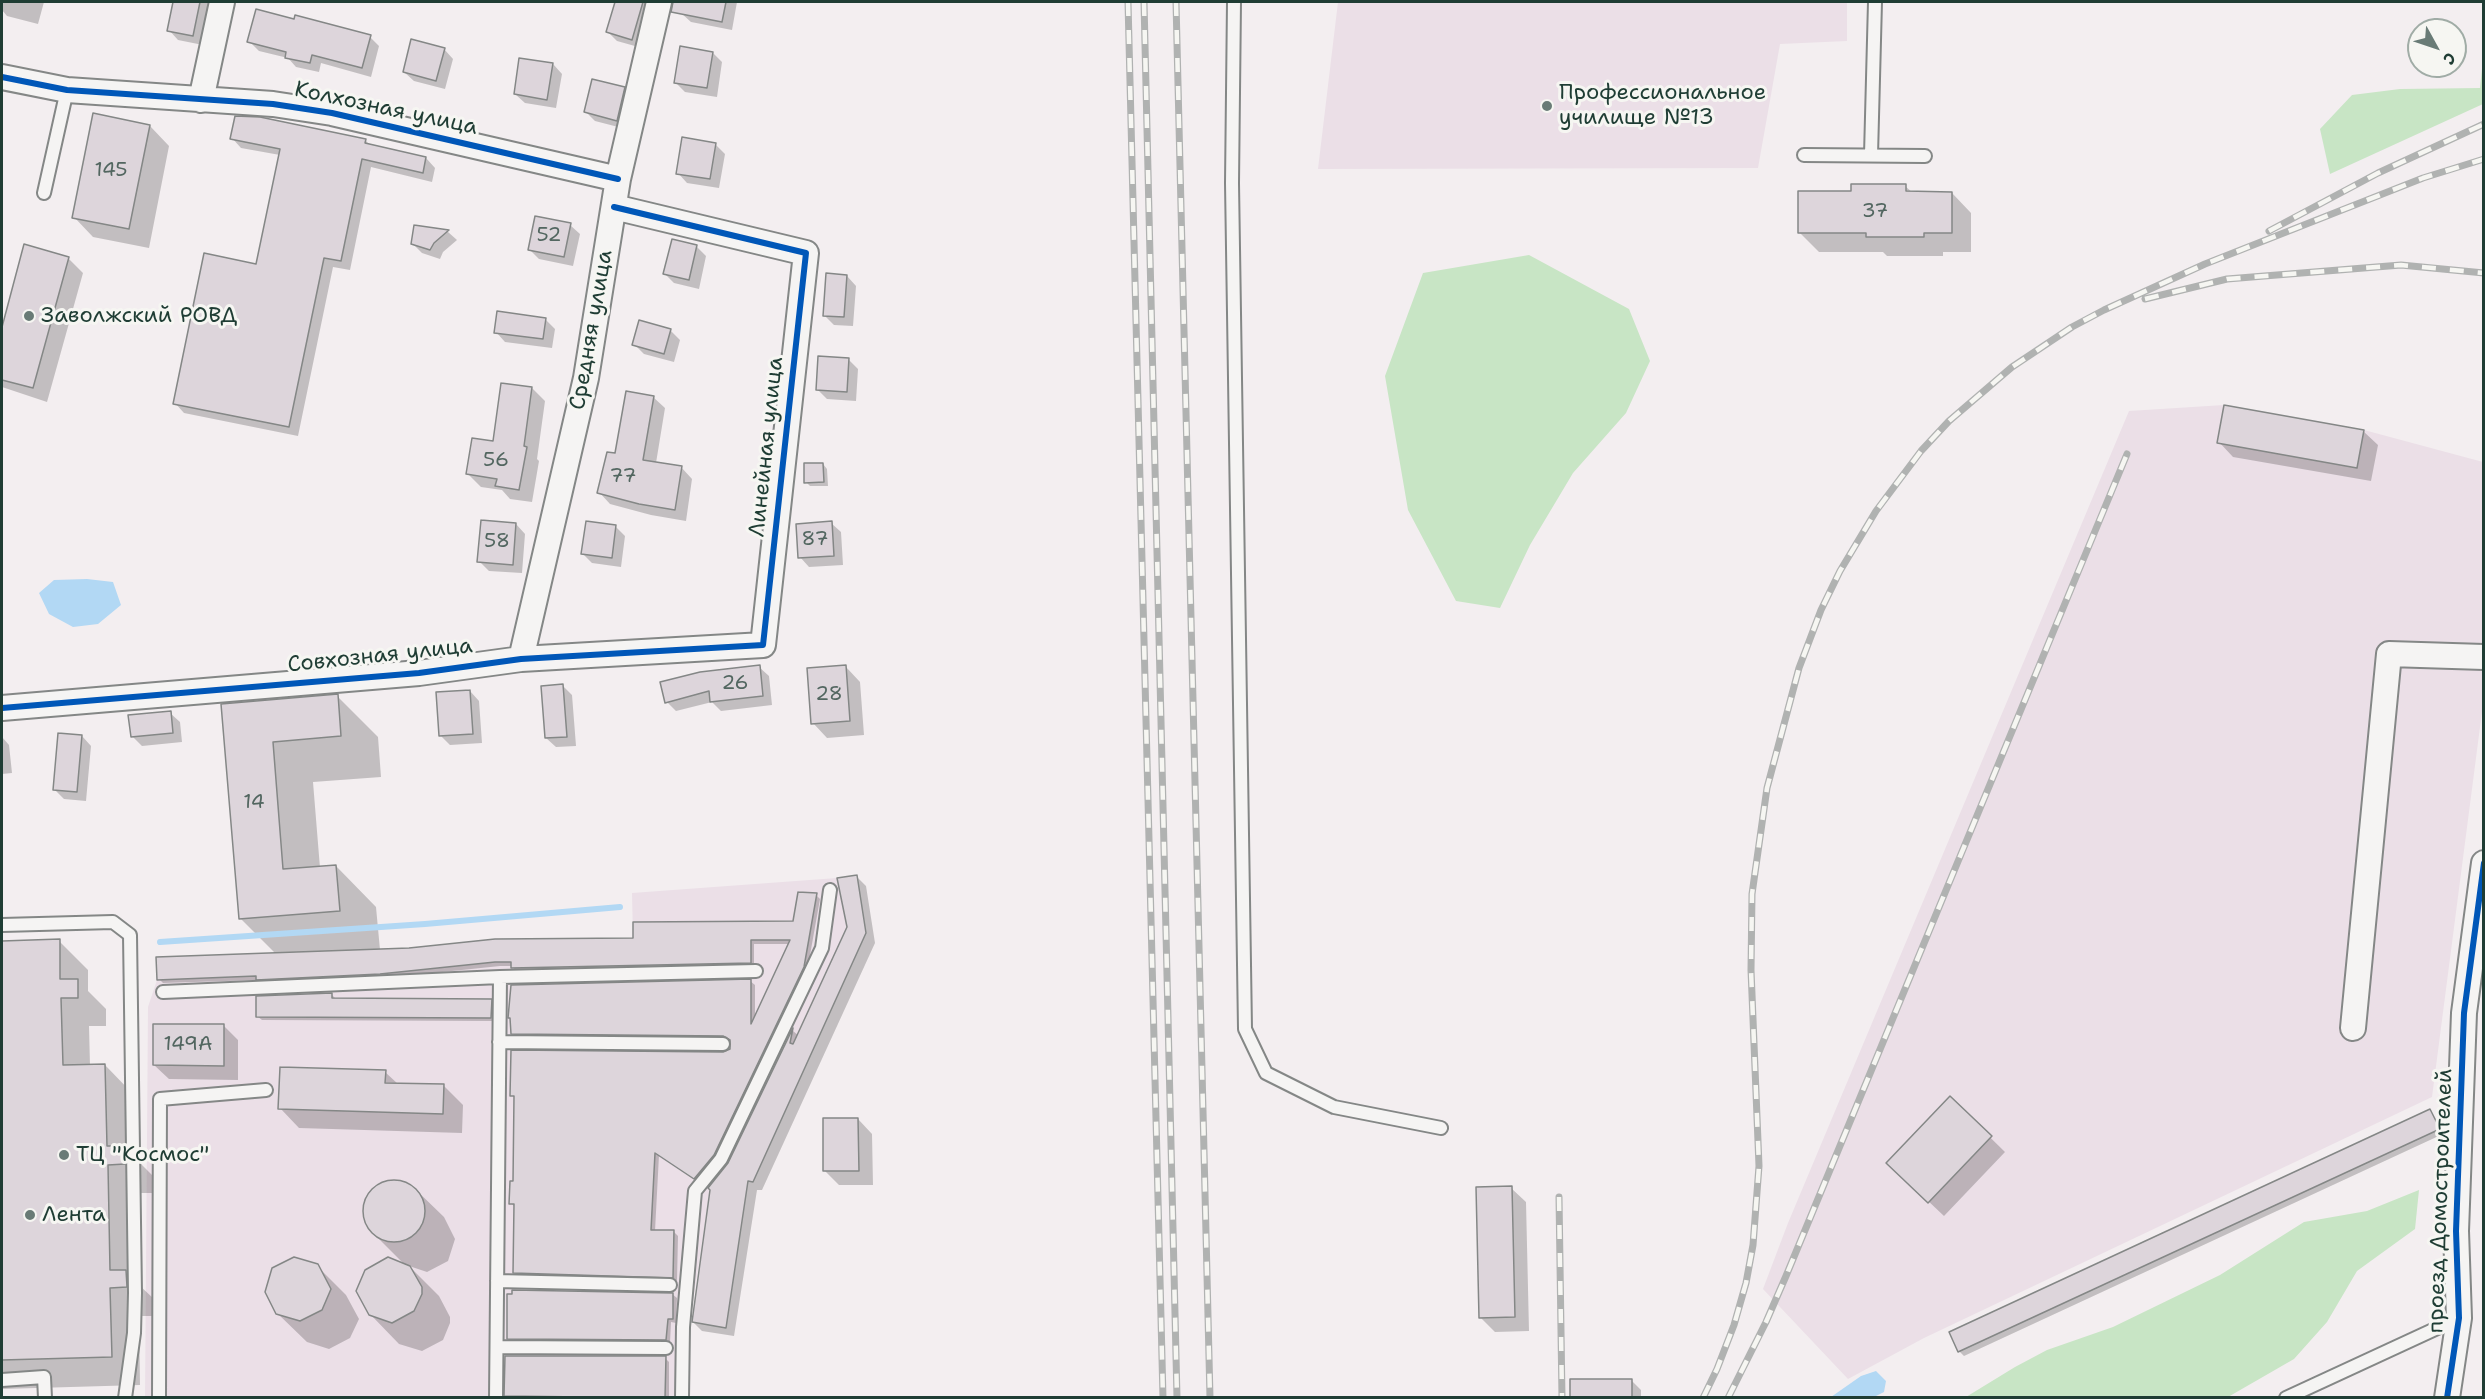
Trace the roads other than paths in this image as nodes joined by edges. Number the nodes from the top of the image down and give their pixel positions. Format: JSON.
{"nodes":[{"id":1,"x":222,"y":2,"type":"edge"},
{"id":2,"x":659,"y":2,"type":"edge"},
{"id":3,"x":1234,"y":2,"type":"edge"},
{"id":4,"x":1875,"y":2,"type":"edge"},
{"id":5,"x":2,"y":77,"type":"edge"},
{"id":6,"x":67,"y":90,"type":"junction"},
{"id":7,"x":201,"y":100,"type":"junction"},
{"id":8,"x":1804,"y":155,"type":"dead end"},
{"id":9,"x":1871,"y":156,"type":"junction"},
{"id":10,"x":1925,"y":156,"type":"dead end"},
{"id":11,"x":618,"y":179,"type":"junction"},
{"id":12,"x":44,"y":193,"type":"dead end"},
{"id":13,"x":614,"y":207,"type":"junction"},
{"id":14,"x":763,"y":645,"type":"joint"},
{"id":15,"x":2484,"y":657,"type":"edge"},
{"id":16,"x":521,"y":659,"type":"junction"},
{"id":17,"x":2,"y":708,"type":"edge"},
{"id":18,"x":2484,"y":863,"type":"edge"},
{"id":19,"x":830,"y":890,"type":"dead end"},
{"id":20,"x":2,"y":925,"type":"edge"},
{"id":21,"x":756,"y":971,"type":"dead end"},
{"id":22,"x":500,"y":977,"type":"junction"},
{"id":23,"x":163,"y":992,"type":"dead end"},
{"id":24,"x":2353,"y":1028,"type":"dead end"},
{"id":25,"x":499,"y":1042,"type":"junction"},
{"id":26,"x":723,"y":1044,"type":"dead end"},
{"id":27,"x":266,"y":1090,"type":"dead end"},
{"id":28,"x":1441,"y":1128,"type":"dead end"},
{"id":29,"x":497,"y":1281,"type":"junction"},
{"id":30,"x":670,"y":1285,"type":"dead end"},
{"id":31,"x":2459,"y":1318,"type":"junction"},
{"id":32,"x":496,"y":1347,"type":"junction"},
{"id":33,"x":666,"y":1348,"type":"dead end"},
{"id":34,"x":2,"y":1380,"type":"edge"},
{"id":35,"x":45,"y":1398,"type":"edge"},
{"id":36,"x":125,"y":1398,"type":"edge"},
{"id":37,"x":159,"y":1398,"type":"edge"},
{"id":38,"x":496,"y":1398,"type":"edge"},
{"id":39,"x":682,"y":1398,"type":"edge"},
{"id":40,"x":2286,"y":1398,"type":"edge"},
{"id":41,"x":2447,"y":1398,"type":"edge"}],
"edges":[{"from":1,"to":7,"type":"street"},
{"from":2,"to":11,"type":"street","name":"Средняя улица"},
{"from":3,"to":28,"type":"lane"},
{"from":4,"to":9,"type":"lane"},
{"from":5,"to":6,"type":"street","name":"Колхозная улица"},
{"from":6,"to":7,"type":"street","name":"Колхозная улица"},
{"from":6,"to":12,"type":"lane"},
{"from":7,"to":11,"type":"street","name":"Колхозная улица"},
{"from":8,"to":9,"type":"lane"},
{"from":9,"to":10,"type":"lane"},
{"from":11,"to":13,"type":"street","name":"Средняя улица"},
{"from":13,"to":14,"type":"street","name":"Линейная улица"},
{"from":13,"to":16,"type":"street","name":"Средняя улица"},
{"from":14,"to":16,"type":"street","name":"Совхозная улица"},
{"from":15,"to":24,"type":"street"},
{"from":16,"to":17,"type":"street","name":"Совхозная улица"},
{"from":18,"to":31,"type":"street","name":"проезд Домостроителей"},
{"from":19,"to":39,"type":"lane"},
{"from":20,"to":36,"type":"lane"},
{"from":21,"to":22,"type":"lane"},
{"from":22,"to":23,"type":"lane"},
{"from":22,"to":25,"type":"lane"},
{"from":25,"to":26,"type":"lane"},
{"from":25,"to":29,"type":"lane"},
{"from":27,"to":37,"type":"lane"},
{"from":29,"to":30,"type":"lane"},
{"from":29,"to":32,"type":"lane"},
{"from":31,"to":40,"type":"lane"},
{"from":31,"to":41,"type":"street","name":"проезд Домостроителей"},
{"from":32,"to":33,"type":"lane"},
{"from":32,"to":38,"type":"lane"},
{"from":34,"to":35,"type":"lane"}]}
